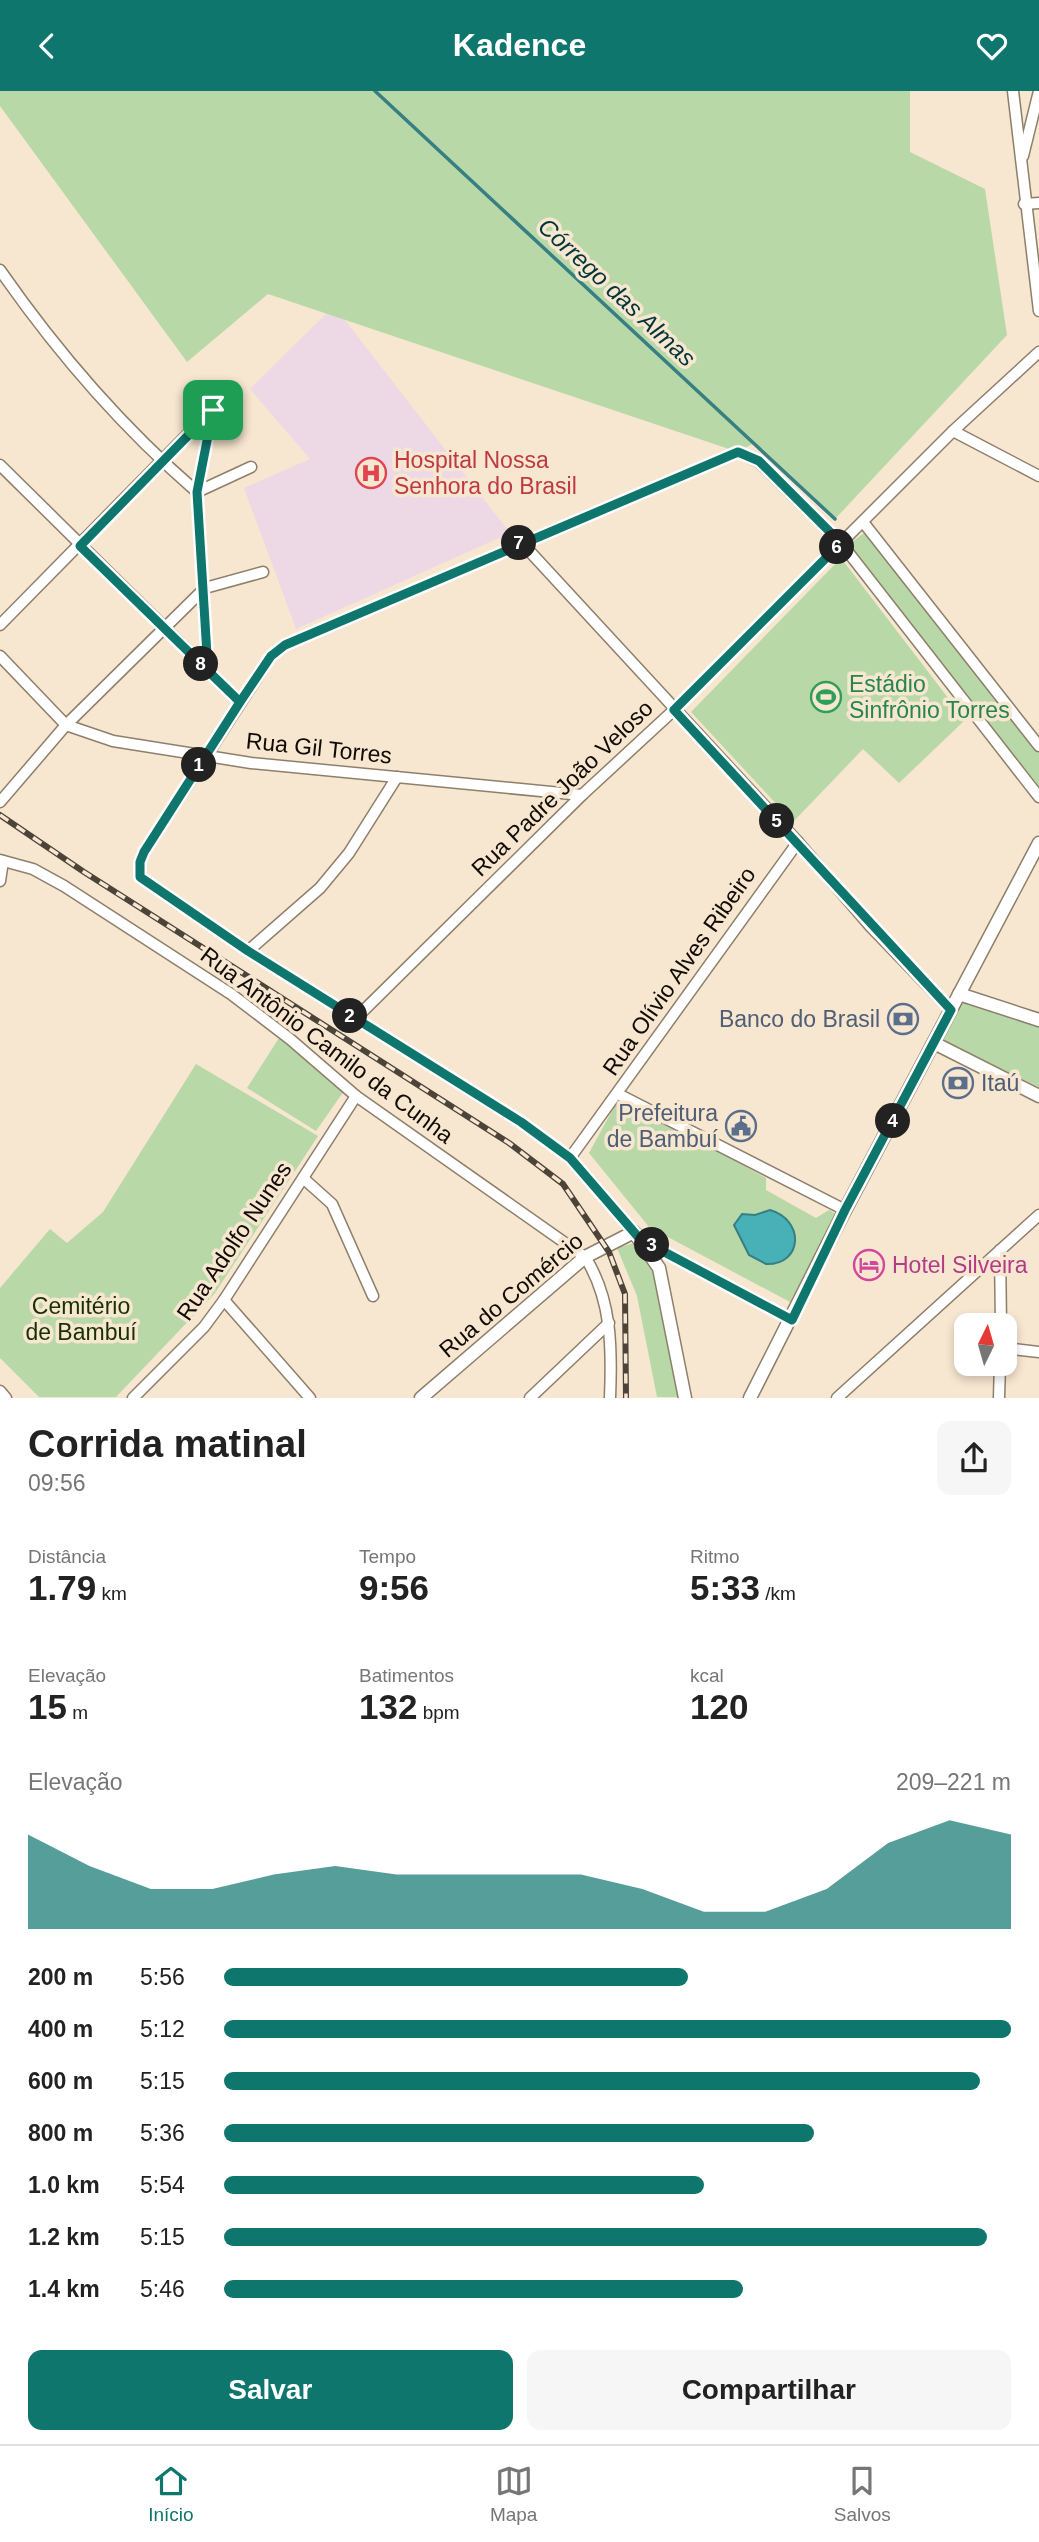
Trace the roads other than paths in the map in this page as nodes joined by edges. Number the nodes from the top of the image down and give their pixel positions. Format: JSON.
{"nodes":[{"id":1,"x":1013,"y":91,"type":"edge"},
{"id":2,"x":1038,"y":91,"type":"edge"},
{"id":3,"x":1014,"y":122,"type":"junction"},
{"id":4,"x":1035,"y":122,"type":"edge"},
{"id":5,"x":1021,"y":162,"type":"junction"},
{"id":6,"x":1024,"y":204,"type":"junction"},
{"id":7,"x":1039,"y":204,"type":"edge"},
{"id":8,"x":0,"y":270,"type":"edge"},
{"id":9,"x":1039,"y":310,"type":"edge"},
{"id":10,"x":1039,"y":352,"type":"edge"},
{"id":11,"x":233,"y":388,"type":"dead end"},
{"id":12,"x":213,"y":410,"type":"junction"},
{"id":13,"x":953,"y":431,"type":"junction"},
{"id":14,"x":161,"y":461,"type":"junction"},
{"id":15,"x":0,"y":465,"type":"edge"},
{"id":16,"x":251,"y":467,"type":"dead end"},
{"id":17,"x":1039,"y":476,"type":"edge"},
{"id":18,"x":197,"y":492,"type":"junction"},
{"id":19,"x":863,"y":522,"type":"junction"},
{"id":20,"x":521,"y":542,"type":"junction"},
{"id":21,"x":841,"y":543,"type":"junction"},
{"id":22,"x":80,"y":546,"type":"junction"},
{"id":23,"x":263,"y":572,"type":"dead end"},
{"id":24,"x":205,"y":588,"type":"junction"},
{"id":25,"x":0,"y":625,"type":"edge"},
{"id":26,"x":164,"y":628,"type":"junction"},
{"id":27,"x":0,"y":656,"type":"edge"},
{"id":28,"x":208,"y":671,"type":"junction"},
{"id":29,"x":240,"y":702,"type":"junction"},
{"id":30,"x":674,"y":710,"type":"junction"},
{"id":31,"x":66,"y":725,"type":"junction"},
{"id":32,"x":1039,"y":746,"type":"edge"},
{"id":33,"x":205,"y":755,"type":"junction"},
{"id":34,"x":397,"y":777,"type":"junction"},
{"id":35,"x":582,"y":795,"type":"junction"},
{"id":36,"x":1039,"y":797,"type":"edge"},
{"id":37,"x":0,"y":803,"type":"edge"},
{"id":38,"x":798,"y":842,"type":"junction"},
{"id":39,"x":1039,"y":843,"type":"edge"},
{"id":40,"x":2,"y":860,"type":"edge"},
{"id":41,"x":0,"y":881,"type":"edge"},
{"id":42,"x":248,"y":951,"type":"junction"},
{"id":43,"x":959,"y":995,"type":"junction"},
{"id":44,"x":951,"y":1010,"type":"junction"},
{"id":45,"x":355,"y":1019,"type":"junction"},
{"id":46,"x":1039,"y":1020,"type":"edge"},
{"id":47,"x":934,"y":1044,"type":"junction"},
{"id":48,"x":618,"y":1094,"type":"junction"},
{"id":49,"x":356,"y":1096,"type":"junction"},
{"id":50,"x":1039,"y":1096,"type":"edge"},
{"id":51,"x":570,"y":1158,"type":"junction"},
{"id":52,"x":303,"y":1178,"type":"junction"},
{"id":53,"x":845,"y":1210,"type":"junction"},
{"id":54,"x":1039,"y":1215,"type":"edge"},
{"id":55,"x":637,"y":1236,"type":"junction"},
{"id":56,"x":1000,"y":1250,"type":"junction"},
{"id":57,"x":585,"y":1257,"type":"junction"},
{"id":58,"x":373,"y":1296,"type":"dead end"},
{"id":59,"x":225,"y":1300,"type":"junction"},
{"id":60,"x":1001,"y":1313,"type":"edge"},
{"id":61,"x":792,"y":1320,"type":"junction"},
{"id":62,"x":609,"y":1323,"type":"junction"},
{"id":63,"x":1017,"y":1350,"type":"edge"},
{"id":64,"x":1039,"y":1352,"type":"edge"},
{"id":65,"x":1000,"y":1376,"type":"edge"},
{"id":66,"x":0,"y":1391,"type":"edge"},
{"id":67,"x":6,"y":1398,"type":"edge"},
{"id":68,"x":133,"y":1398,"type":"edge"},
{"id":69,"x":310,"y":1398,"type":"edge"},
{"id":70,"x":421,"y":1398,"type":"edge"},
{"id":71,"x":530,"y":1398,"type":"edge"},
{"id":72,"x":610,"y":1398,"type":"edge"},
{"id":73,"x":685,"y":1398,"type":"edge"},
{"id":74,"x":750,"y":1398,"type":"edge"},
{"id":75,"x":837,"y":1398,"type":"edge"},
{"id":76,"x":999,"y":1398,"type":"edge"}],
"edges":[{"from":1,"to":3,"type":"street"},
{"from":2,"to":4,"type":"street"},
{"from":3,"to":4,"type":"street"},
{"from":3,"to":5,"type":"street"},
{"from":4,"to":5,"type":"street"},
{"from":5,"to":6,"type":"street"},
{"from":6,"to":7,"type":"street"},
{"from":6,"to":9,"type":"street"},
{"from":8,"to":14,"type":"street"},
{"from":10,"to":13,"type":"street","name":"Rua Padre João Veloso"},
{"from":11,"to":12,"type":"street"},
{"from":12,"to":14,"type":"street"},
{"from":12,"to":18,"type":"street"},
{"from":13,"to":17,"type":"street"},
{"from":13,"to":19,"type":"street","name":"Rua Padre João Veloso"},
{"from":14,"to":18,"type":"street"},
{"from":14,"to":22,"type":"street"},
{"from":15,"to":22,"type":"street"},
{"from":16,"to":18,"type":"street"},
{"from":18,"to":24,"type":"street"},
{"from":19,"to":21,"type":"street","name":"Rua Padre João Veloso"},
{"from":19,"to":32,"type":"street"},
{"from":20,"to":21,"type":"street"},
{"from":20,"to":29,"type":"street"},
{"from":20,"to":30,"type":"street"},
{"from":21,"to":30,"type":"street","name":"Rua Padre João Veloso"},
{"from":21,"to":36,"type":"street"},
{"from":22,"to":25,"type":"street"},
{"from":22,"to":26,"type":"street"},
{"from":23,"to":24,"type":"street"},
{"from":24,"to":26,"type":"street"},
{"from":24,"to":28,"type":"street"},
{"from":26,"to":28,"type":"street"},
{"from":26,"to":31,"type":"street"},
{"from":27,"to":31,"type":"street","name":"Rua Gil Torres"},
{"from":28,"to":29,"type":"street"},
{"from":29,"to":33,"type":"street"},
{"from":30,"to":35,"type":"street","name":"Rua Padre João Veloso"},
{"from":30,"to":38,"type":"street"},
{"from":31,"to":33,"type":"street","name":"Rua Gil Torres"},
{"from":31,"to":37,"type":"street"},
{"from":33,"to":34,"type":"street","name":"Rua Gil Torres"},
{"from":33,"to":42,"type":"street"},
{"from":34,"to":35,"type":"street","name":"Rua Gil Torres"},
{"from":34,"to":42,"type":"street"},
{"from":35,"to":45,"type":"street","name":"Rua Padre João Veloso"},
{"from":38,"to":44,"type":"street"},
{"from":38,"to":48,"type":"street","name":"Rua Olívio Alves Ribeiro"},
{"from":39,"to":43,"type":"street"},
{"from":40,"to":41,"type":"street"},
{"from":40,"to":49,"type":"street","name":"Rua Antônio Camilo da Cunha"},
{"from":42,"to":45,"type":"street"},
{"from":43,"to":44,"type":"street"},
{"from":43,"to":46,"type":"street"},
{"from":44,"to":47,"type":"street"},
{"from":45,"to":51,"type":"street"},
{"from":47,"to":50,"type":"street"},
{"from":47,"to":53,"type":"street"},
{"from":48,"to":51,"type":"street","name":"Rua Olívio Alves Ribeiro"},
{"from":48,"to":53,"type":"street"},
{"from":49,"to":52,"type":"street","name":"Rua Adolfo Nunes"},
{"from":49,"to":57,"type":"street","name":"Rua Antônio Camilo da Cunha"},
{"from":51,"to":55,"type":"street"},
{"from":52,"to":58,"type":"street"},
{"from":52,"to":59,"type":"street","name":"Rua Adolfo Nunes"},
{"from":53,"to":61,"type":"street"},
{"from":54,"to":56,"type":"street"},
{"from":55,"to":57,"type":"street","name":"Rua do Comércio"},
{"from":55,"to":61,"type":"street"},
{"from":55,"to":73,"type":"street"},
{"from":56,"to":60,"type":"street"},
{"from":56,"to":75,"type":"street"},
{"from":57,"to":62,"type":"street"},
{"from":57,"to":70,"type":"street","name":"Rua do Comércio"},
{"from":59,"to":68,"type":"street","name":"Rua Adolfo Nunes"},
{"from":59,"to":69,"type":"street"},
{"from":61,"to":74,"type":"street"},
{"from":62,"to":71,"type":"street"},
{"from":62,"to":72,"type":"street"},
{"from":63,"to":64,"type":"street"},
{"from":65,"to":76,"type":"street"},
{"from":66,"to":67,"type":"street"}]}
